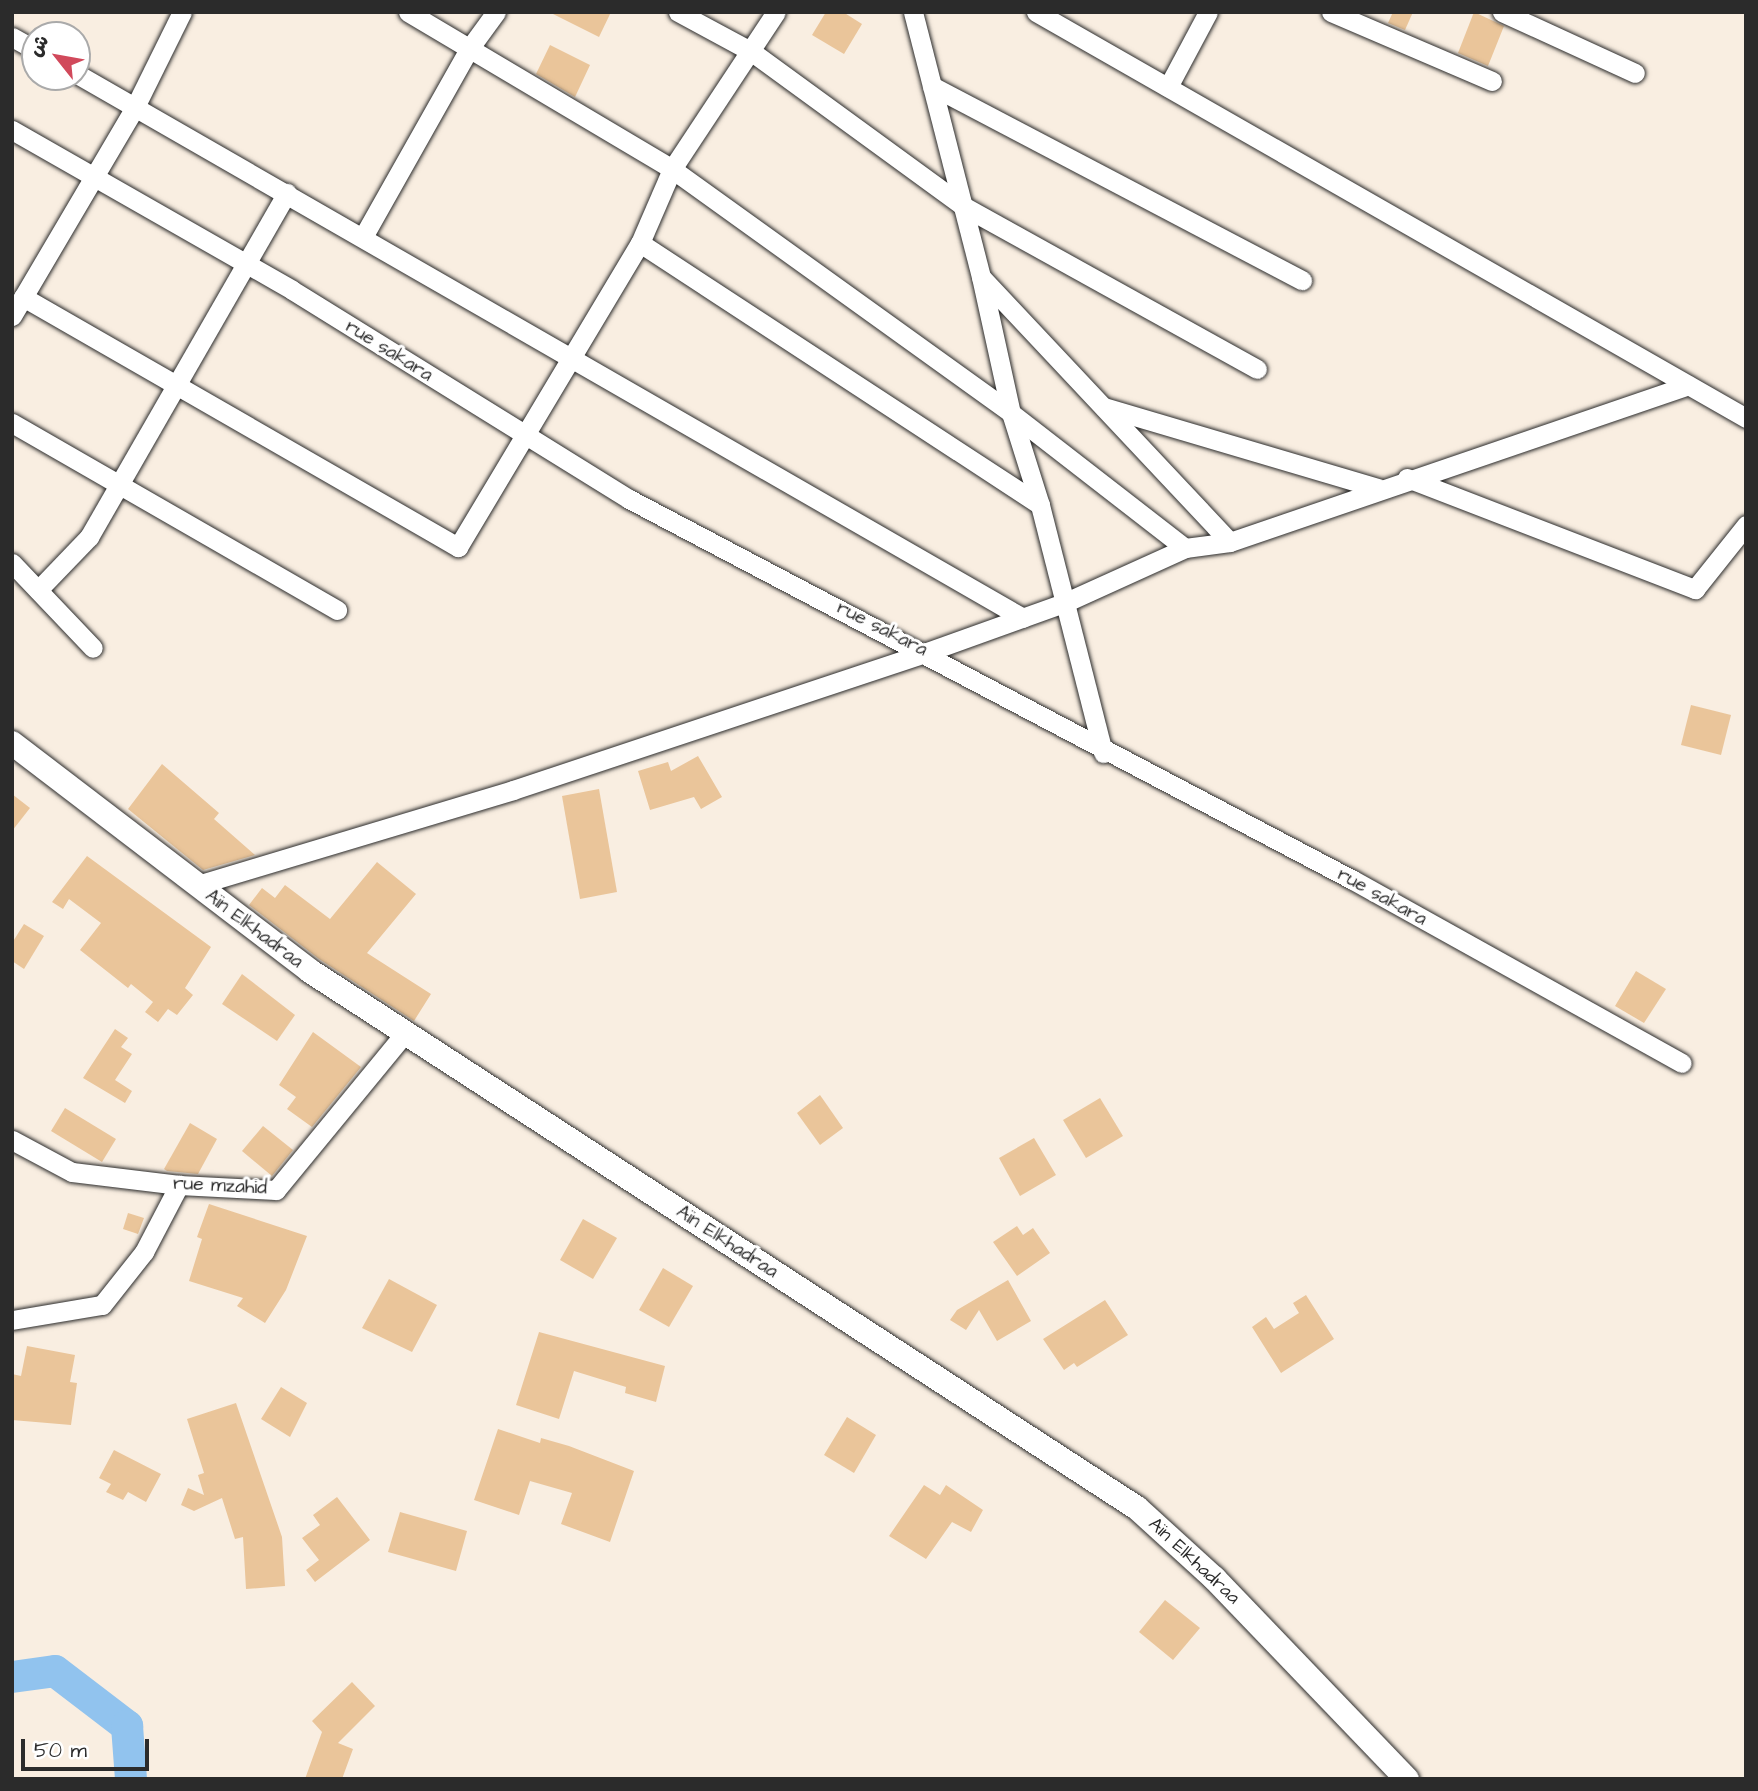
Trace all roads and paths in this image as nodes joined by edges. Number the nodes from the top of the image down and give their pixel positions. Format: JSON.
{"nodes":[{"id":1,"x":183,"y":12,"type":"edge"},
{"id":2,"x":408,"y":12,"type":"edge"},
{"id":3,"x":496,"y":12,"type":"edge"},
{"id":4,"x":678,"y":12,"type":"edge"},
{"id":5,"x":776,"y":12,"type":"edge"},
{"id":6,"x":913,"y":12,"type":"edge"},
{"id":7,"x":1036,"y":12,"type":"edge"},
{"id":8,"x":1208,"y":12,"type":"edge"},
{"id":9,"x":1331,"y":12,"type":"edge"},
{"id":10,"x":1503,"y":12,"type":"edge"},
{"id":11,"x":468,"y":49,"type":"junction"},
{"id":12,"x":752,"y":52,"type":"junction"},
{"id":13,"x":1635,"y":73,"type":"dead end"},
{"id":14,"x":1492,"y":81,"type":"dead end"},
{"id":15,"x":91,"y":82,"type":"edge"},
{"id":16,"x":932,"y":86,"type":"junction"},
{"id":17,"x":1168,"y":88,"type":"junction"},
{"id":18,"x":135,"y":107,"type":"junction"},
{"id":19,"x":12,"y":130,"type":"edge"},
{"id":20,"x":672,"y":169,"type":"junction"},
{"id":21,"x":94,"y":177,"type":"junction"},
{"id":22,"x":287,"y":193,"type":"junction"},
{"id":23,"x":963,"y":206,"type":"junction"},
{"id":24,"x":363,"y":237,"type":"junction"},
{"id":25,"x":640,"y":243,"type":"junction"},
{"id":26,"x":246,"y":264,"type":"junction"},
{"id":27,"x":981,"y":277,"type":"junction"},
{"id":28,"x":1302,"y":280,"type":"dead end"},
{"id":29,"x":23,"y":297,"type":"junction"},
{"id":30,"x":12,"y":316,"type":"edge"},
{"id":31,"x":573,"y":356,"type":"junction"},
{"id":32,"x":1257,"y":369,"type":"dead end"},
{"id":33,"x":176,"y":385,"type":"junction"},
{"id":34,"x":1688,"y":385,"type":"junction"},
{"id":35,"x":1103,"y":407,"type":"junction"},
{"id":36,"x":1010,"y":413,"type":"junction"},
{"id":37,"x":1746,"y":418,"type":"edge"},
{"id":38,"x":12,"y":423,"type":"edge"},
{"id":39,"x":526,"y":435,"type":"junction"},
{"id":40,"x":1407,"y":478,"type":"junction"},
{"id":41,"x":119,"y":485,"type":"junction"},
{"id":42,"x":1378,"y":488,"type":"junction"},
{"id":43,"x":1040,"y":505,"type":"junction"},
{"id":44,"x":1746,"y":525,"type":"edge"},
{"id":45,"x":1230,"y":542,"type":"junction"},
{"id":46,"x":1185,"y":548,"type":"junction"},
{"id":47,"x":12,"y":563,"type":"edge"},
{"id":48,"x":38,"y":590,"type":"junction"},
{"id":49,"x":1064,"y":603,"type":"junction"},
{"id":50,"x":337,"y":610,"type":"dead end"},
{"id":51,"x":1023,"y":618,"type":"junction"},
{"id":52,"x":93,"y":648,"type":"dead end"},
{"id":53,"x":926,"y":652,"type":"junction"},
{"id":54,"x":12,"y":743,"type":"edge"},
{"id":55,"x":1103,"y":754,"type":"junction"},
{"id":56,"x":197,"y":885,"type":"junction"},
{"id":57,"x":405,"y":1033,"type":"junction"},
{"id":58,"x":1682,"y":1063,"type":"dead end"},
{"id":59,"x":12,"y":1140,"type":"edge"},
{"id":60,"x":179,"y":1185,"type":"junction"},
{"id":61,"x":12,"y":1320,"type":"edge"},
{"id":62,"x":1407,"y":1779,"type":"edge"}],
"edges":[{"from":1,"to":18,"type":"street"},
{"from":2,"to":11,"type":"street"},
{"from":3,"to":11,"type":"street"},
{"from":4,"to":12,"type":"street"},
{"from":5,"to":12,"type":"street"},
{"from":6,"to":16,"type":"street"},
{"from":7,"to":17,"type":"street"},
{"from":8,"to":17,"type":"street"},
{"from":9,"to":14,"type":"street"},
{"from":10,"to":13,"type":"street"},
{"from":11,"to":20,"type":"street"},
{"from":11,"to":24,"type":"street"},
{"from":12,"to":20,"type":"street"},
{"from":12,"to":23,"type":"street"},
{"from":15,"to":18,"type":"street"},
{"from":16,"to":23,"type":"street"},
{"from":16,"to":28,"type":"street"},
{"from":17,"to":34,"type":"street"},
{"from":18,"to":21,"type":"street"},
{"from":18,"to":22,"type":"street"},
{"from":19,"to":21,"type":"street","name":"rue sakara"},
{"from":20,"to":25,"type":"street"},
{"from":20,"to":36,"type":"street"},
{"from":21,"to":26,"type":"street","name":"rue sakara"},
{"from":21,"to":29,"type":"street"},
{"from":22,"to":24,"type":"street"},
{"from":22,"to":26,"type":"street"},
{"from":23,"to":27,"type":"street"},
{"from":23,"to":32,"type":"street"},
{"from":24,"to":31,"type":"street"},
{"from":25,"to":31,"type":"street"},
{"from":25,"to":43,"type":"street"},
{"from":26,"to":33,"type":"street"},
{"from":26,"to":39,"type":"street","name":"rue sakara"},
{"from":27,"to":35,"type":"street"},
{"from":27,"to":36,"type":"street"},
{"from":29,"to":30,"type":"street"},
{"from":29,"to":33,"type":"street"},
{"from":31,"to":39,"type":"street"},
{"from":31,"to":51,"type":"street"},
{"from":33,"to":39,"type":"street"},
{"from":33,"to":41,"type":"street"},
{"from":34,"to":37,"type":"street"},
{"from":34,"to":40,"type":"street"},
{"from":35,"to":42,"type":"street"},
{"from":35,"to":45,"type":"street"},
{"from":36,"to":43,"type":"street"},
{"from":36,"to":46,"type":"street"},
{"from":38,"to":41,"type":"street"},
{"from":39,"to":53,"type":"street","name":"rue sakara"},
{"from":40,"to":42,"type":"street"},
{"from":40,"to":44,"type":"street"},
{"from":41,"to":48,"type":"street"},
{"from":41,"to":50,"type":"street"},
{"from":42,"to":45,"type":"street"},
{"from":43,"to":49,"type":"street"},
{"from":45,"to":46,"type":"street"},
{"from":46,"to":49,"type":"street"},
{"from":47,"to":48,"type":"street"},
{"from":48,"to":52,"type":"street"},
{"from":49,"to":51,"type":"street"},
{"from":49,"to":55,"type":"street"},
{"from":51,"to":53,"type":"street"},
{"from":53,"to":55,"type":"street","name":"rue sakara"},
{"from":53,"to":56,"type":"street"},
{"from":54,"to":56,"type":"main road","name":"Aïn Elkhadraa"},
{"from":55,"to":58,"type":"street","name":"rue sakara"},
{"from":56,"to":57,"type":"main road","name":"Aïn Elkhadraa"},
{"from":57,"to":60,"type":"street","name":"rue mzahid"},
{"from":57,"to":62,"type":"main road","name":"Aïn Elkhadraa"},
{"from":59,"to":60,"type":"street","name":"rue mzahid"},
{"from":60,"to":61,"type":"street"}]}
